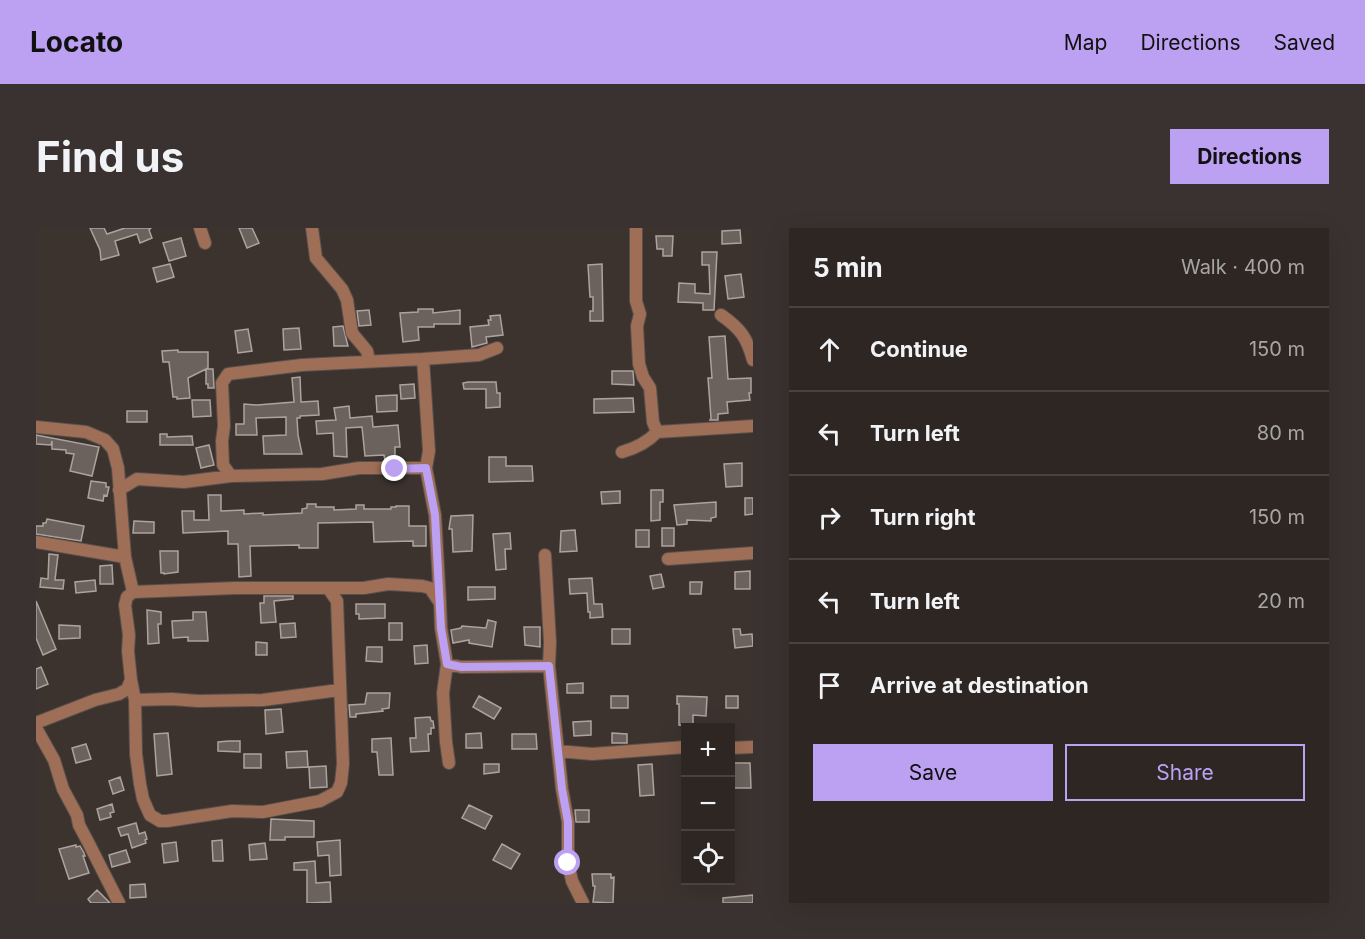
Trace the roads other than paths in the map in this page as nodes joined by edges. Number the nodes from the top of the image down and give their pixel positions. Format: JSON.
{"nodes":[{"id":1,"x":200,"y":228,"type":"edge"},
{"id":2,"x":312,"y":228,"type":"edge"},
{"id":3,"x":636,"y":228,"type":"edge"},
{"id":4,"x":205,"y":243,"type":"dead end"},
{"id":5,"x":722,"y":315,"type":"dead end"},
{"id":6,"x":497,"y":348,"type":"dead end"},
{"id":7,"x":423,"y":360,"type":"junction"},
{"id":8,"x":753,"y":360,"type":"edge"},
{"id":9,"x":369,"y":361,"type":"junction"},
{"id":10,"x":753,"y":426,"type":"edge"},
{"id":11,"x":36,"y":427,"type":"edge"},
{"id":12,"x":657,"y":432,"type":"junction"},
{"id":13,"x":622,"y":452,"type":"dead end"},
{"id":14,"x":426,"y":468,"type":"junction"},
{"id":15,"x":231,"y":476,"type":"junction"},
{"id":16,"x":119,"y":490,"type":"junction"},
{"id":17,"x":36,"y":542,"type":"edge"},
{"id":18,"x":753,"y":553,"type":"edge"},
{"id":19,"x":545,"y":555,"type":"dead end"},
{"id":20,"x":125,"y":558,"type":"junction"},
{"id":21,"x":669,"y":559,"type":"dead end"},
{"id":22,"x":328,"y":588,"type":"junction"},
{"id":23,"x":133,"y":592,"type":"junction"},
{"id":24,"x":440,"y":603,"type":"junction"},
{"id":25,"x":447,"y":664,"type":"junction"},
{"id":26,"x":549,"y":666,"type":"junction"},
{"id":27,"x":131,"y":680,"type":"junction"},
{"id":28,"x":339,"y":690,"type":"junction"},
{"id":29,"x":135,"y":700,"type":"junction"},
{"id":30,"x":36,"y":723,"type":"edge"},
{"id":31,"x":36,"y":728,"type":"edge"},
{"id":32,"x":681,"y":747,"type":"edge"},
{"id":33,"x":753,"y":747,"type":"edge"},
{"id":34,"x":735,"y":748,"type":"edge"},
{"id":35,"x":558,"y":752,"type":"junction"},
{"id":36,"x":449,"y":763,"type":"dead end"},
{"id":37,"x":119,"y":903,"type":"edge"},
{"id":38,"x":583,"y":903,"type":"edge"}],
"edges":[{"from":1,"to":4,"type":"street"},
{"from":2,"to":9,"type":"street"},
{"from":3,"to":12,"type":"street"},
{"from":5,"to":8,"type":"street"},
{"from":6,"to":7,"type":"street"},
{"from":7,"to":9,"type":"street"},
{"from":7,"to":14,"type":"street"},
{"from":9,"to":15,"type":"street"},
{"from":10,"to":12,"type":"street"},
{"from":11,"to":16,"type":"street"},
{"from":12,"to":13,"type":"street"},
{"from":14,"to":15,"type":"street"},
{"from":14,"to":24,"type":"street"},
{"from":15,"to":16,"type":"street"},
{"from":16,"to":20,"type":"street"},
{"from":17,"to":20,"type":"street"},
{"from":18,"to":21,"type":"street"},
{"from":19,"to":26,"type":"street"},
{"from":20,"to":23,"type":"street"},
{"from":22,"to":23,"type":"street"},
{"from":22,"to":24,"type":"street"},
{"from":22,"to":28,"type":"street"},
{"from":23,"to":27,"type":"street"},
{"from":24,"to":25,"type":"street"},
{"from":25,"to":26,"type":"street"},
{"from":25,"to":36,"type":"street"},
{"from":26,"to":35,"type":"street"},
{"from":27,"to":29,"type":"street"},
{"from":27,"to":30,"type":"street"},
{"from":28,"to":29,"type":"street"},
{"from":28,"to":29,"type":"street"},
{"from":31,"to":37,"type":"street"},
{"from":32,"to":35,"type":"street"},
{"from":33,"to":34,"type":"street"},
{"from":35,"to":38,"type":"street"}]}
